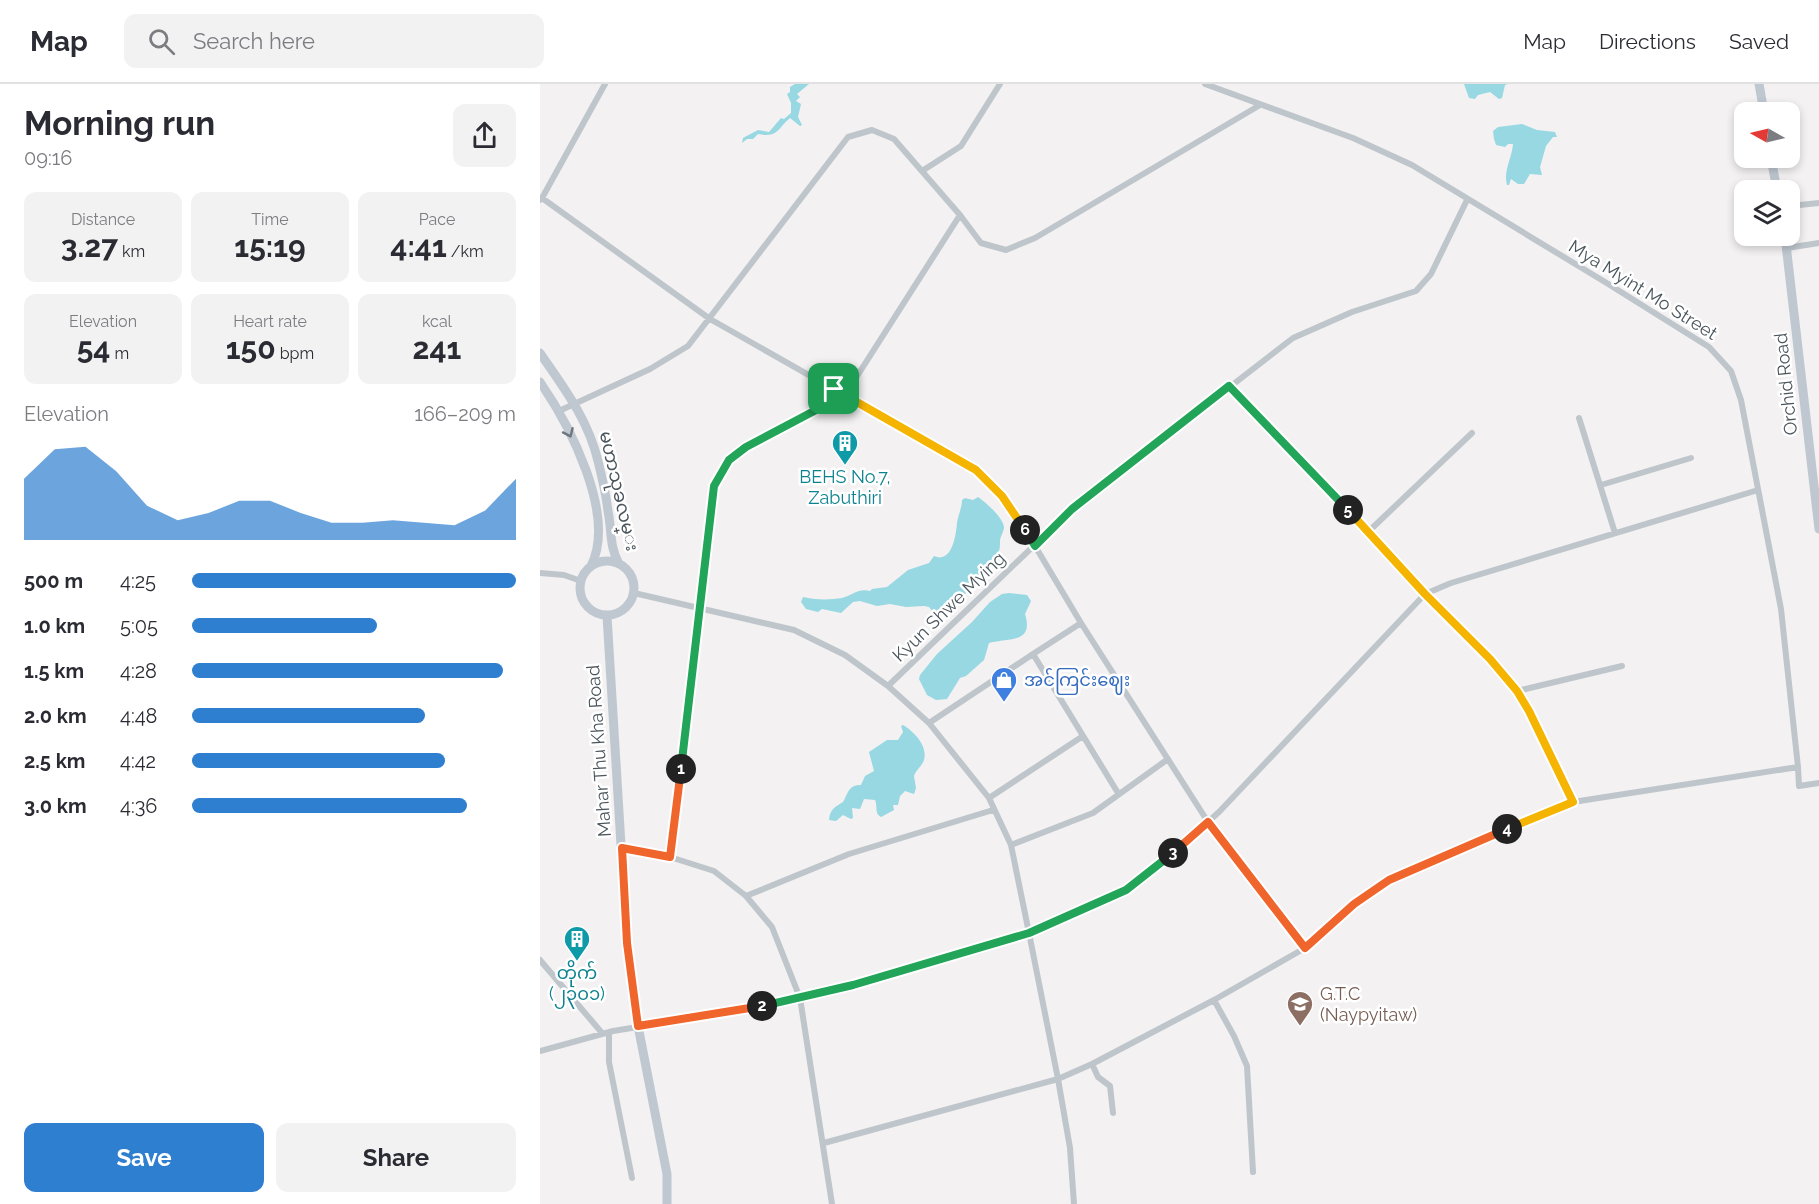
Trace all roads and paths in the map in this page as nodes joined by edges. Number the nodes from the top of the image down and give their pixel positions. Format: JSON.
{"nodes":[{"id":1,"x":606,"y":84,"type":"edge"},
{"id":2,"x":1000,"y":84,"type":"edge"},
{"id":3,"x":1205,"y":84,"type":"edge"},
{"id":4,"x":1759,"y":84,"type":"edge"},
{"id":5,"x":1762,"y":102,"type":"edge"},
{"id":6,"x":1260,"y":105,"type":"junction"},
{"id":7,"x":922,"y":171,"type":"junction"},
{"id":8,"x":541,"y":199,"type":"edge"},
{"id":9,"x":1467,"y":200,"type":"junction"},
{"id":10,"x":1819,"y":203,"type":"edge"},
{"id":11,"x":1800,"y":205,"type":"edge"},
{"id":12,"x":960,"y":215,"type":"junction"},
{"id":13,"x":1819,"y":243,"type":"edge"},
{"id":14,"x":1787,"y":248,"type":"joint"},
{"id":15,"x":710,"y":319,"type":"junction"},
{"id":16,"x":540,"y":353,"type":"edge"},
{"id":17,"x":540,"y":382,"type":"edge"},
{"id":18,"x":1229,"y":386,"type":"junction"},
{"id":19,"x":834,"y":389,"type":"junction"},
{"id":20,"x":845,"y":395,"type":"junction"},
{"id":21,"x":574,"y":403,"type":"junction"},
{"id":22,"x":560,"y":411,"type":"junction"},
{"id":23,"x":1579,"y":418,"type":"dead end"},
{"id":24,"x":1472,"y":432,"type":"dead end"},
{"id":25,"x":1691,"y":458,"type":"dead end"},
{"id":26,"x":1601,"y":485,"type":"junction"},
{"id":27,"x":1758,"y":490,"type":"junction"},
{"id":28,"x":1819,"y":529,"type":"edge"},
{"id":29,"x":1368,"y":532,"type":"junction"},
{"id":30,"x":1615,"y":533,"type":"junction"},
{"id":31,"x":1035,"y":546,"type":"junction"},
{"id":32,"x":619,"y":564,"type":"junction"},
{"id":33,"x":591,"y":566,"type":"junction"},
{"id":34,"x":540,"y":573,"type":"edge"},
{"id":35,"x":581,"y":581,"type":"junction"},
{"id":36,"x":634,"y":594,"type":"junction"},
{"id":37,"x":1425,"y":594,"type":"junction"},
{"id":38,"x":699,"y":607,"type":"junction"},
{"id":39,"x":607,"y":616,"type":"junction"},
{"id":40,"x":1081,"y":623,"type":"junction"},
{"id":41,"x":1032,"y":654,"type":"junction"},
{"id":42,"x":1622,"y":666,"type":"dead end"},
{"id":43,"x":888,"y":686,"type":"junction"},
{"id":44,"x":1517,"y":691,"type":"junction"},
{"id":45,"x":929,"y":723,"type":"junction"},
{"id":46,"x":1083,"y":736,"type":"junction"},
{"id":47,"x":1168,"y":759,"type":"junction"},
{"id":48,"x":1797,"y":767,"type":"junction"},
{"id":49,"x":1819,"y":783,"type":"edge"},
{"id":50,"x":1118,"y":793,"type":"junction"},
{"id":51,"x":989,"y":798,"type":"junction"},
{"id":52,"x":1573,"y":802,"type":"junction"},
{"id":53,"x":993,"y":810,"type":"junction"},
{"id":54,"x":1208,"y":822,"type":"junction"},
{"id":55,"x":1011,"y":845,"type":"junction"},
{"id":56,"x":622,"y":848,"type":"junction"},
{"id":57,"x":670,"y":857,"type":"junction"},
{"id":58,"x":746,"y":896,"type":"junction"},
{"id":59,"x":1029,"y":933,"type":"junction"},
{"id":60,"x":1305,"y":948,"type":"junction"},
{"id":61,"x":540,"y":960,"type":"edge"},
{"id":62,"x":801,"y":998,"type":"junction"},
{"id":63,"x":1214,"y":1000,"type":"junction"},
{"id":64,"x":638,"y":1026,"type":"junction"},
{"id":65,"x":609,"y":1032,"type":"junction"},
{"id":66,"x":602,"y":1033,"type":"junction"},
{"id":67,"x":540,"y":1051,"type":"edge"},
{"id":68,"x":1092,"y":1064,"type":"junction"},
{"id":69,"x":1058,"y":1079,"type":"junction"},
{"id":70,"x":1113,"y":1113,"type":"dead end"},
{"id":71,"x":824,"y":1143,"type":"junction"},
{"id":72,"x":1253,"y":1172,"type":"dead end"},
{"id":73,"x":632,"y":1178,"type":"dead end"},
{"id":74,"x":667,"y":1204,"type":"edge"},
{"id":75,"x":832,"y":1204,"type":"edge"},
{"id":76,"x":1074,"y":1204,"type":"edge"}],
"edges":[{"from":1,"to":8,"type":"street"},
{"from":2,"to":7,"type":"street"},
{"from":3,"to":6,"type":"street","name":"Mya Myint Mo Street"},
{"from":4,"to":5,"type":"main road"},
{"from":6,"to":9,"type":"street","name":"Mya Myint Mo Street"},
{"from":6,"to":12,"type":"street"},
{"from":7,"to":12,"type":"street"},
{"from":7,"to":15,"type":"street"},
{"from":8,"to":15,"type":"street"},
{"from":9,"to":18,"type":"street","name":"Kyun Shwe Mying"},
{"from":9,"to":27,"type":"street","name":"Mya Myint Mo Street"},
{"from":10,"to":11,"type":"street"},
{"from":12,"to":20,"type":"street"},
{"from":13,"to":14,"type":"street"},
{"from":14,"to":28,"type":"main road","name":"Orchid Road"},
{"from":15,"to":19,"type":"street"},
{"from":15,"to":21,"type":"street"},
{"from":16,"to":21,"type":"main road"},
{"from":17,"to":22,"type":"main road","name":"မဟာသုခလမ္း"},
{"from":18,"to":29,"type":"street"},
{"from":18,"to":31,"type":"street","name":"Kyun Shwe Mying"},
{"from":19,"to":20,"type":"street"},
{"from":19,"to":38,"type":"street"},
{"from":20,"to":31,"type":"street"},
{"from":21,"to":22,"type":"street"},
{"from":21,"to":32,"type":"main road","name":"မဟာသုခလမ္း"},
{"from":22,"to":33,"type":"main road","name":"မဟာသုခလမ္း","one_way":true},
{"from":23,"to":26,"type":"street"},
{"from":24,"to":29,"type":"street"},
{"from":25,"to":26,"type":"street"},
{"from":26,"to":30,"type":"street"},
{"from":27,"to":30,"type":"street"},
{"from":27,"to":48,"type":"street","name":"Mya Myint Mo Street"},
{"from":29,"to":37,"type":"street"},
{"from":30,"to":37,"type":"street"},
{"from":31,"to":40,"type":"street"},
{"from":31,"to":43,"type":"street","name":"Kyun Shwe Mying"},
{"from":32,"to":33,"type":"main road"},
{"from":32,"to":36,"type":"main road"},
{"from":33,"to":35,"type":"main road"},
{"from":34,"to":35,"type":"street"},
{"from":35,"to":39,"type":"main road"},
{"from":36,"to":38,"type":"street"},
{"from":36,"to":39,"type":"main road"},
{"from":37,"to":44,"type":"street"},
{"from":37,"to":54,"type":"street"},
{"from":38,"to":43,"type":"street"},
{"from":38,"to":57,"type":"street"},
{"from":39,"to":56,"type":"main road","name":"Mahar Thu Kha Road"},
{"from":40,"to":41,"type":"street"},
{"from":40,"to":47,"type":"street"},
{"from":41,"to":45,"type":"street"},
{"from":41,"to":46,"type":"street"},
{"from":42,"to":44,"type":"street"},
{"from":43,"to":45,"type":"street"},
{"from":44,"to":52,"type":"street"},
{"from":45,"to":51,"type":"street"},
{"from":46,"to":50,"type":"street"},
{"from":46,"to":51,"type":"street"},
{"from":47,"to":50,"type":"street"},
{"from":47,"to":54,"type":"street"},
{"from":48,"to":49,"type":"street"},
{"from":48,"to":52,"type":"street"},
{"from":50,"to":55,"type":"street"},
{"from":51,"to":53,"type":"street"},
{"from":52,"to":60,"type":"street"},
{"from":53,"to":55,"type":"street"},
{"from":53,"to":58,"type":"street"},
{"from":54,"to":59,"type":"street"},
{"from":54,"to":60,"type":"street"},
{"from":55,"to":59,"type":"street"},
{"from":56,"to":57,"type":"street"},
{"from":56,"to":64,"type":"main road","name":"Mahar Thu Kha Road"},
{"from":57,"to":58,"type":"street"},
{"from":58,"to":62,"type":"street"},
{"from":59,"to":62,"type":"street"},
{"from":59,"to":69,"type":"street"},
{"from":60,"to":63,"type":"street"},
{"from":61,"to":66,"type":"street"},
{"from":62,"to":64,"type":"street"},
{"from":62,"to":71,"type":"street"},
{"from":63,"to":68,"type":"street"},
{"from":63,"to":72,"type":"street"},
{"from":64,"to":65,"type":"street"},
{"from":64,"to":74,"type":"main road","name":"Mahar Thu Kha Road"},
{"from":65,"to":66,"type":"street"},
{"from":65,"to":73,"type":"street"},
{"from":66,"to":67,"type":"street"},
{"from":68,"to":69,"type":"street"},
{"from":68,"to":70,"type":"street"},
{"from":69,"to":71,"type":"street"},
{"from":69,"to":76,"type":"street"},
{"from":71,"to":75,"type":"street"}]}
